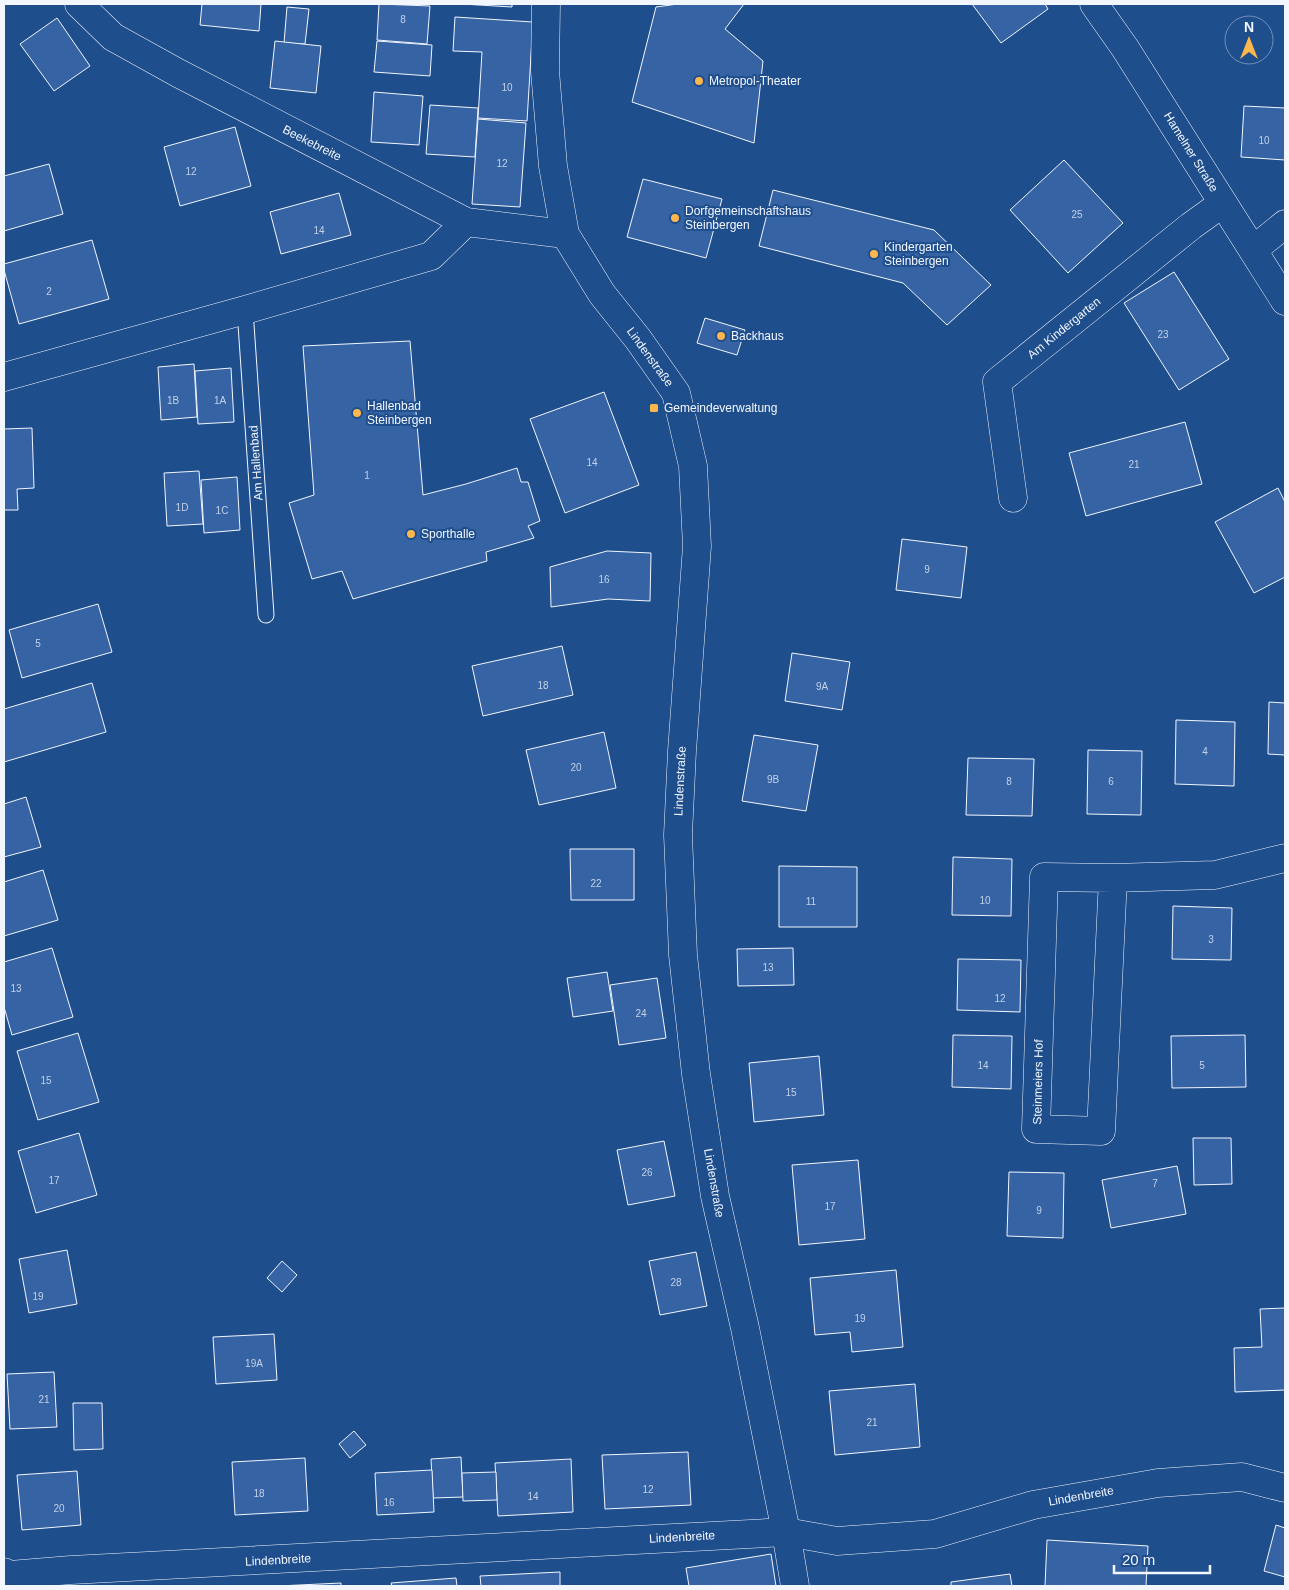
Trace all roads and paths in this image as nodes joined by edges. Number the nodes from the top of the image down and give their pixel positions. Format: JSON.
{"nodes":[{"id":1,"x":79,"y":4,"type":"edge"},
{"id":2,"x":546,"y":4,"type":"edge"},
{"id":3,"x":1094,"y":4,"type":"edge"},
{"id":4,"x":1223,"y":202,"type":"junction"},
{"id":5,"x":466,"y":222,"type":"junction"},
{"id":6,"x":1285,"y":224,"type":"edge"},
{"id":7,"x":565,"y":234,"type":"junction"},
{"id":8,"x":1253,"y":250,"type":"junction"},
{"id":9,"x":1285,"y":301,"type":"edge"},
{"id":10,"x":245,"y":310,"type":"junction"},
{"id":11,"x":4,"y":377,"type":"edge"},
{"id":12,"x":1013,"y":498,"type":"dead end"},
{"id":13,"x":266,"y":615,"type":"dead end"},
{"id":14,"x":1285,"y":858,"type":"edge"},
{"id":15,"x":1113,"y":878,"type":"junction"},
{"id":16,"x":1285,"y":1488,"type":"edge"},
{"id":17,"x":786,"y":1532,"type":"junction"},
{"id":18,"x":4,"y":1572,"type":"edge"},
{"id":19,"x":72,"y":1578,"type":"edge"},
{"id":20,"x":795,"y":1586,"type":"edge"}],
"edges":[{"from":1,"to":5,"type":"street","name":"Beekebreite"},
{"from":2,"to":7,"type":"street","name":"Lindenstraße"},
{"from":3,"to":4,"type":"street","name":"Hamelner Straße"},
{"from":4,"to":8,"type":"street","name":"Hamelner Straße"},
{"from":4,"to":12,"type":"street","name":"Am Kindergarten"},
{"from":5,"to":7,"type":"street","name":"Beekebreite"},
{"from":5,"to":10,"type":"street"},
{"from":6,"to":8,"type":"street"},
{"from":7,"to":17,"type":"street","name":"Lindenstraße"},
{"from":8,"to":9,"type":"street","name":"Hamelner Straße"},
{"from":10,"to":11,"type":"street"},
{"from":10,"to":13,"type":"lane","name":"Am Hallenbad"},
{"from":14,"to":15,"type":"street","name":"Steinmeiers Hof"},
{"from":15,"to":15,"type":"street","name":"Steinmeiers Hof"},
{"from":16,"to":17,"type":"street","name":"Lindenbreite"},
{"from":17,"to":19,"type":"street","name":"Lindenbreite"},
{"from":17,"to":20,"type":"street","name":"Lindenstraße"},
{"from":18,"to":19,"type":"street","name":"Lindenbreite"}]}
